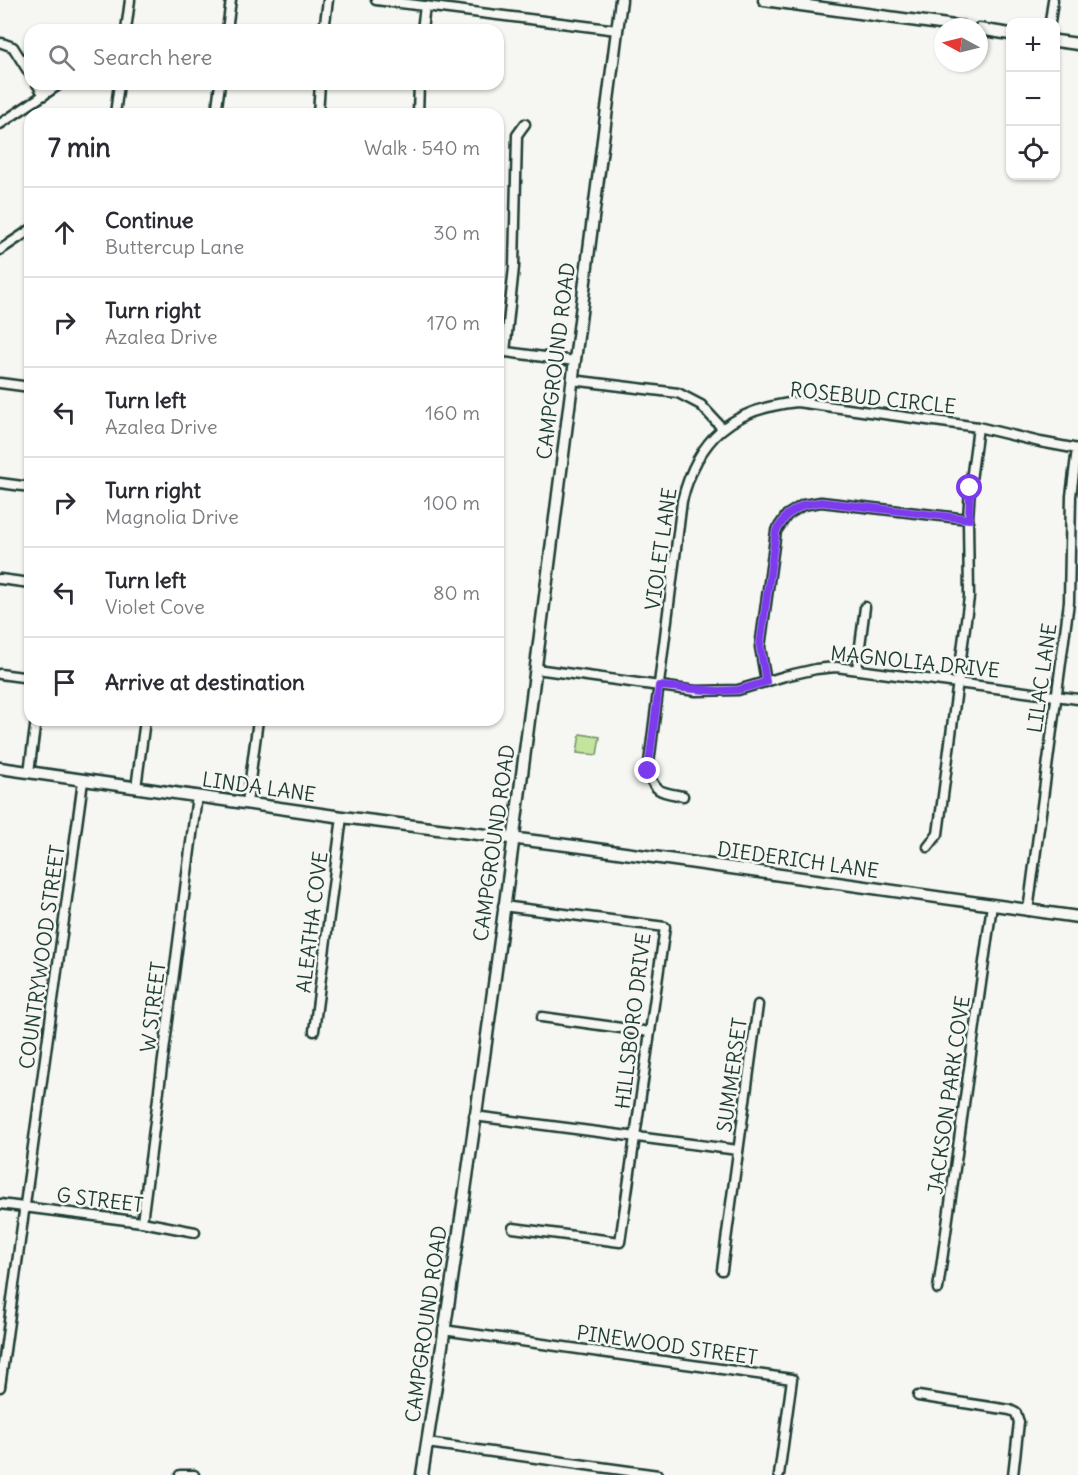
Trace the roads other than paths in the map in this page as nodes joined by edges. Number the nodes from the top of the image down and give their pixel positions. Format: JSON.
{"nodes":[{"id":1,"x":130,"y":0,"type":"edge"},
{"id":2,"x":231,"y":0,"type":"edge"},
{"id":3,"x":328,"y":0,"type":"edge"},
{"id":4,"x":376,"y":0,"type":"edge"},
{"id":5,"x":621,"y":0,"type":"edge"},
{"id":6,"x":764,"y":0,"type":"edge"},
{"id":7,"x":1053,"y":0,"type":"edge"},
{"id":8,"x":783,"y":1,"type":"edge"},
{"id":9,"x":425,"y":6,"type":"junction"},
{"id":10,"x":1051,"y":18,"type":"edge"},
{"id":11,"x":934,"y":23,"type":"edge"},
{"id":12,"x":127,"y":24,"type":"edge"},
{"id":13,"x":228,"y":24,"type":"edge"},
{"id":14,"x":325,"y":24,"type":"edge"},
{"id":15,"x":423,"y":24,"type":"edge"},
{"id":16,"x":617,"y":30,"type":"junction"},
{"id":17,"x":988,"y":30,"type":"edge"},
{"id":18,"x":1006,"y":33,"type":"edge"},
{"id":19,"x":1060,"y":42,"type":"edge"},
{"id":20,"x":2,"y":43,"type":"dead end"},
{"id":21,"x":1078,"y":44,"type":"edge"},
{"id":22,"x":24,"y":64,"type":"edge"},
{"id":23,"x":41,"y":90,"type":"edge"},
{"id":24,"x":51,"y":90,"type":"edge"},
{"id":25,"x":118,"y":90,"type":"edge"},
{"id":26,"x":219,"y":90,"type":"edge"},
{"id":27,"x":320,"y":90,"type":"edge"},
{"id":28,"x":419,"y":90,"type":"edge"},
{"id":29,"x":44,"y":95,"type":"junction"},
{"id":30,"x":24,"y":108,"type":"edge"},
{"id":31,"x":24,"y":108,"type":"edge"},
{"id":32,"x":116,"y":108,"type":"edge"},
{"id":33,"x":217,"y":108,"type":"edge"},
{"id":34,"x":318,"y":108,"type":"edge"},
{"id":35,"x":418,"y":108,"type":"edge"},
{"id":36,"x":0,"y":124,"type":"edge"},
{"id":37,"x":525,"y":124,"type":"dead end"},
{"id":38,"x":24,"y":234,"type":"edge"},
{"id":39,"x":0,"y":250,"type":"edge"},
{"id":40,"x":504,"y":337,"type":"edge"},
{"id":41,"x":504,"y":351,"type":"edge"},
{"id":42,"x":575,"y":361,"type":"junction"},
{"id":43,"x":572,"y":380,"type":"junction"},
{"id":44,"x":0,"y":383,"type":"edge"},
{"id":45,"x":24,"y":386,"type":"edge"},
{"id":46,"x":978,"y":427,"type":"junction"},
{"id":47,"x":722,"y":428,"type":"junction"},
{"id":48,"x":1078,"y":449,"type":"edge"},
{"id":49,"x":0,"y":483,"type":"edge"},
{"id":50,"x":24,"y":486,"type":"edge"},
{"id":51,"x":969,"y":519,"type":"junction"},
{"id":52,"x":0,"y":579,"type":"edge"},
{"id":53,"x":24,"y":582,"type":"edge"},
{"id":54,"x":865,"y":608,"type":"dead end"},
{"id":55,"x":536,"y":669,"type":"junction"},
{"id":56,"x":857,"y":669,"type":"junction"},
{"id":57,"x":0,"y":674,"type":"edge"},
{"id":58,"x":24,"y":677,"type":"edge"},
{"id":59,"x":766,"y":682,"type":"junction"},
{"id":60,"x":957,"y":682,"type":"junction"},
{"id":61,"x":659,"y":686,"type":"junction"},
{"id":62,"x":1056,"y":696,"type":"junction"},
{"id":63,"x":1078,"y":699,"type":"edge"},
{"id":64,"x":35,"y":726,"type":"edge"},
{"id":65,"x":144,"y":726,"type":"edge"},
{"id":66,"x":257,"y":726,"type":"edge"},
{"id":67,"x":0,"y":768,"type":"edge"},
{"id":68,"x":29,"y":772,"type":"junction"},
{"id":69,"x":83,"y":781,"type":"junction"},
{"id":70,"x":136,"y":788,"type":"junction"},
{"id":71,"x":197,"y":796,"type":"junction"},
{"id":72,"x":683,"y":796,"type":"dead end"},
{"id":73,"x":247,"y":803,"type":"junction"},
{"id":74,"x":342,"y":817,"type":"junction"},
{"id":75,"x":512,"y":839,"type":"junction"},
{"id":76,"x":928,"y":847,"type":"dead end"},
{"id":77,"x":503,"y":906,"type":"junction"},
{"id":78,"x":992,"y":906,"type":"junction"},
{"id":79,"x":1028,"y":910,"type":"junction"},
{"id":80,"x":1078,"y":917,"type":"edge"},
{"id":81,"x":758,"y":1005,"type":"dead end"},
{"id":82,"x":543,"y":1017,"type":"dead end"},
{"id":83,"x":314,"y":1031,"type":"dead end"},
{"id":84,"x":650,"y":1032,"type":"junction"},
{"id":85,"x":474,"y":1116,"type":"junction"},
{"id":86,"x":635,"y":1137,"type":"junction"},
{"id":87,"x":738,"y":1150,"type":"junction"},
{"id":88,"x":0,"y":1204,"type":"edge"},
{"id":89,"x":24,"y":1208,"type":"junction"},
{"id":90,"x":142,"y":1222,"type":"junction"},
{"id":91,"x":513,"y":1228,"type":"dead end"},
{"id":92,"x":195,"y":1232,"type":"dead end"},
{"id":93,"x":722,"y":1270,"type":"dead end"},
{"id":94,"x":938,"y":1290,"type":"dead end"},
{"id":95,"x":443,"y":1330,"type":"junction"},
{"id":96,"x":0,"y":1387,"type":"edge"},
{"id":97,"x":918,"y":1396,"type":"dead end"},
{"id":98,"x":427,"y":1443,"type":"junction"},
{"id":99,"x":180,"y":1475,"type":"edge"},
{"id":100,"x":194,"y":1475,"type":"edge"},
{"id":101,"x":422,"y":1475,"type":"edge"},
{"id":102,"x":658,"y":1475,"type":"edge"},
{"id":103,"x":778,"y":1475,"type":"edge"},
{"id":104,"x":1013,"y":1475,"type":"edge"}],
"edges":[{"from":1,"to":12,"type":"street"},
{"from":2,"to":13,"type":"street"},
{"from":3,"to":14,"type":"street"},
{"from":4,"to":9,"type":"street"},
{"from":5,"to":16,"type":"street","name":"CAMPGROUND ROAD"},
{"from":6,"to":8,"type":"street"},
{"from":7,"to":10,"type":"street"},
{"from":8,"to":11,"type":"street"},
{"from":9,"to":15,"type":"street"},
{"from":9,"to":16,"type":"street"},
{"from":16,"to":42,"type":"street","name":"CAMPGROUND ROAD"},
{"from":17,"to":18,"type":"street"},
{"from":19,"to":21,"type":"street"},
{"from":20,"to":22,"type":"street"},
{"from":23,"to":29,"type":"street"},
{"from":24,"to":29,"type":"street"},
{"from":25,"to":32,"type":"street"},
{"from":26,"to":33,"type":"street"},
{"from":27,"to":34,"type":"street"},
{"from":28,"to":35,"type":"street"},
{"from":29,"to":31,"type":"street"},
{"from":30,"to":36,"type":"street"},
{"from":37,"to":40,"type":"street"},
{"from":38,"to":39,"type":"street"},
{"from":41,"to":42,"type":"street"},
{"from":42,"to":43,"type":"street","name":"CAMPGROUND ROAD"},
{"from":43,"to":47,"type":"street"},
{"from":43,"to":55,"type":"street","name":"CAMPGROUND ROAD"},
{"from":44,"to":45,"type":"street"},
{"from":46,"to":47,"type":"street","name":"ROSEBUD CIRCLE"},
{"from":46,"to":48,"type":"street","name":"ROSEBUD CIRCLE"},
{"from":46,"to":51,"type":"street"},
{"from":47,"to":61,"type":"street","name":"VIOLET LANE"},
{"from":48,"to":62,"type":"street","name":"LILAC LANE"},
{"from":49,"to":50,"type":"street"},
{"from":51,"to":59,"type":"street"},
{"from":51,"to":60,"type":"street"},
{"from":52,"to":53,"type":"street"},
{"from":54,"to":56,"type":"street"},
{"from":55,"to":61,"type":"street","name":"MAGNOLIA DRIVE"},
{"from":55,"to":75,"type":"street","name":"CAMPGROUND ROAD"},
{"from":56,"to":59,"type":"street","name":"MAGNOLIA DRIVE"},
{"from":56,"to":60,"type":"street","name":"MAGNOLIA DRIVE"},
{"from":57,"to":58,"type":"street"},
{"from":59,"to":61,"type":"street","name":"MAGNOLIA DRIVE"},
{"from":60,"to":62,"type":"street","name":"MAGNOLIA DRIVE"},
{"from":60,"to":76,"type":"street"},
{"from":61,"to":72,"type":"street","name":"VIOLET LANE"},
{"from":62,"to":63,"type":"street","name":"MAGNOLIA DRIVE"},
{"from":62,"to":79,"type":"street","name":"LILAC LANE"},
{"from":64,"to":68,"type":"street"},
{"from":65,"to":70,"type":"street"},
{"from":66,"to":73,"type":"street"},
{"from":67,"to":68,"type":"street","name":"LINDA LANE"},
{"from":68,"to":69,"type":"street","name":"LINDA LANE"},
{"from":69,"to":70,"type":"street","name":"LINDA LANE"},
{"from":69,"to":89,"type":"street","name":"COUNTRYWOOD STREET"},
{"from":70,"to":71,"type":"street","name":"LINDA LANE"},
{"from":71,"to":73,"type":"street","name":"LINDA LANE"},
{"from":71,"to":90,"type":"street","name":"W STREET"},
{"from":73,"to":74,"type":"street","name":"LINDA LANE"},
{"from":74,"to":75,"type":"street","name":"LINDA LANE"},
{"from":74,"to":83,"type":"street","name":"ALEATHA COVE"},
{"from":75,"to":77,"type":"street","name":"CAMPGROUND ROAD"},
{"from":75,"to":78,"type":"street","name":"DIEDERICH LANE"},
{"from":77,"to":84,"type":"street","name":"HILLSBORO DRIVE"},
{"from":77,"to":85,"type":"street","name":"CAMPGROUND ROAD"},
{"from":78,"to":79,"type":"street","name":"DIEDERICH LANE"},
{"from":78,"to":94,"type":"street","name":"JACKSON PARK COVE"},
{"from":79,"to":80,"type":"street","name":"DIEDERICH LANE"},
{"from":81,"to":87,"type":"street","name":"SUMMERSET"},
{"from":82,"to":84,"type":"street"},
{"from":84,"to":86,"type":"street","name":"HILLSBORO DRIVE"},
{"from":85,"to":86,"type":"street","name":"SUMMERSET"},
{"from":85,"to":95,"type":"street","name":"CAMPGROUND ROAD"},
{"from":86,"to":87,"type":"street","name":"SUMMERSET"},
{"from":86,"to":91,"type":"street","name":"HILLSBORO DRIVE"},
{"from":87,"to":93,"type":"street","name":"SUMMERSET"},
{"from":88,"to":89,"type":"street","name":"G STREET"},
{"from":89,"to":90,"type":"street","name":"G STREET"},
{"from":89,"to":96,"type":"street","name":"COUNTRYWOOD STREET"},
{"from":90,"to":92,"type":"street","name":"G STREET"},
{"from":95,"to":98,"type":"street","name":"CAMPGROUND ROAD"},
{"from":95,"to":103,"type":"street","name":"PINEWOOD STREET"},
{"from":97,"to":104,"type":"street"},
{"from":98,"to":101,"type":"street","name":"CAMPGROUND ROAD"},
{"from":98,"to":102,"type":"street"},
{"from":99,"to":100,"type":"street"}]}
